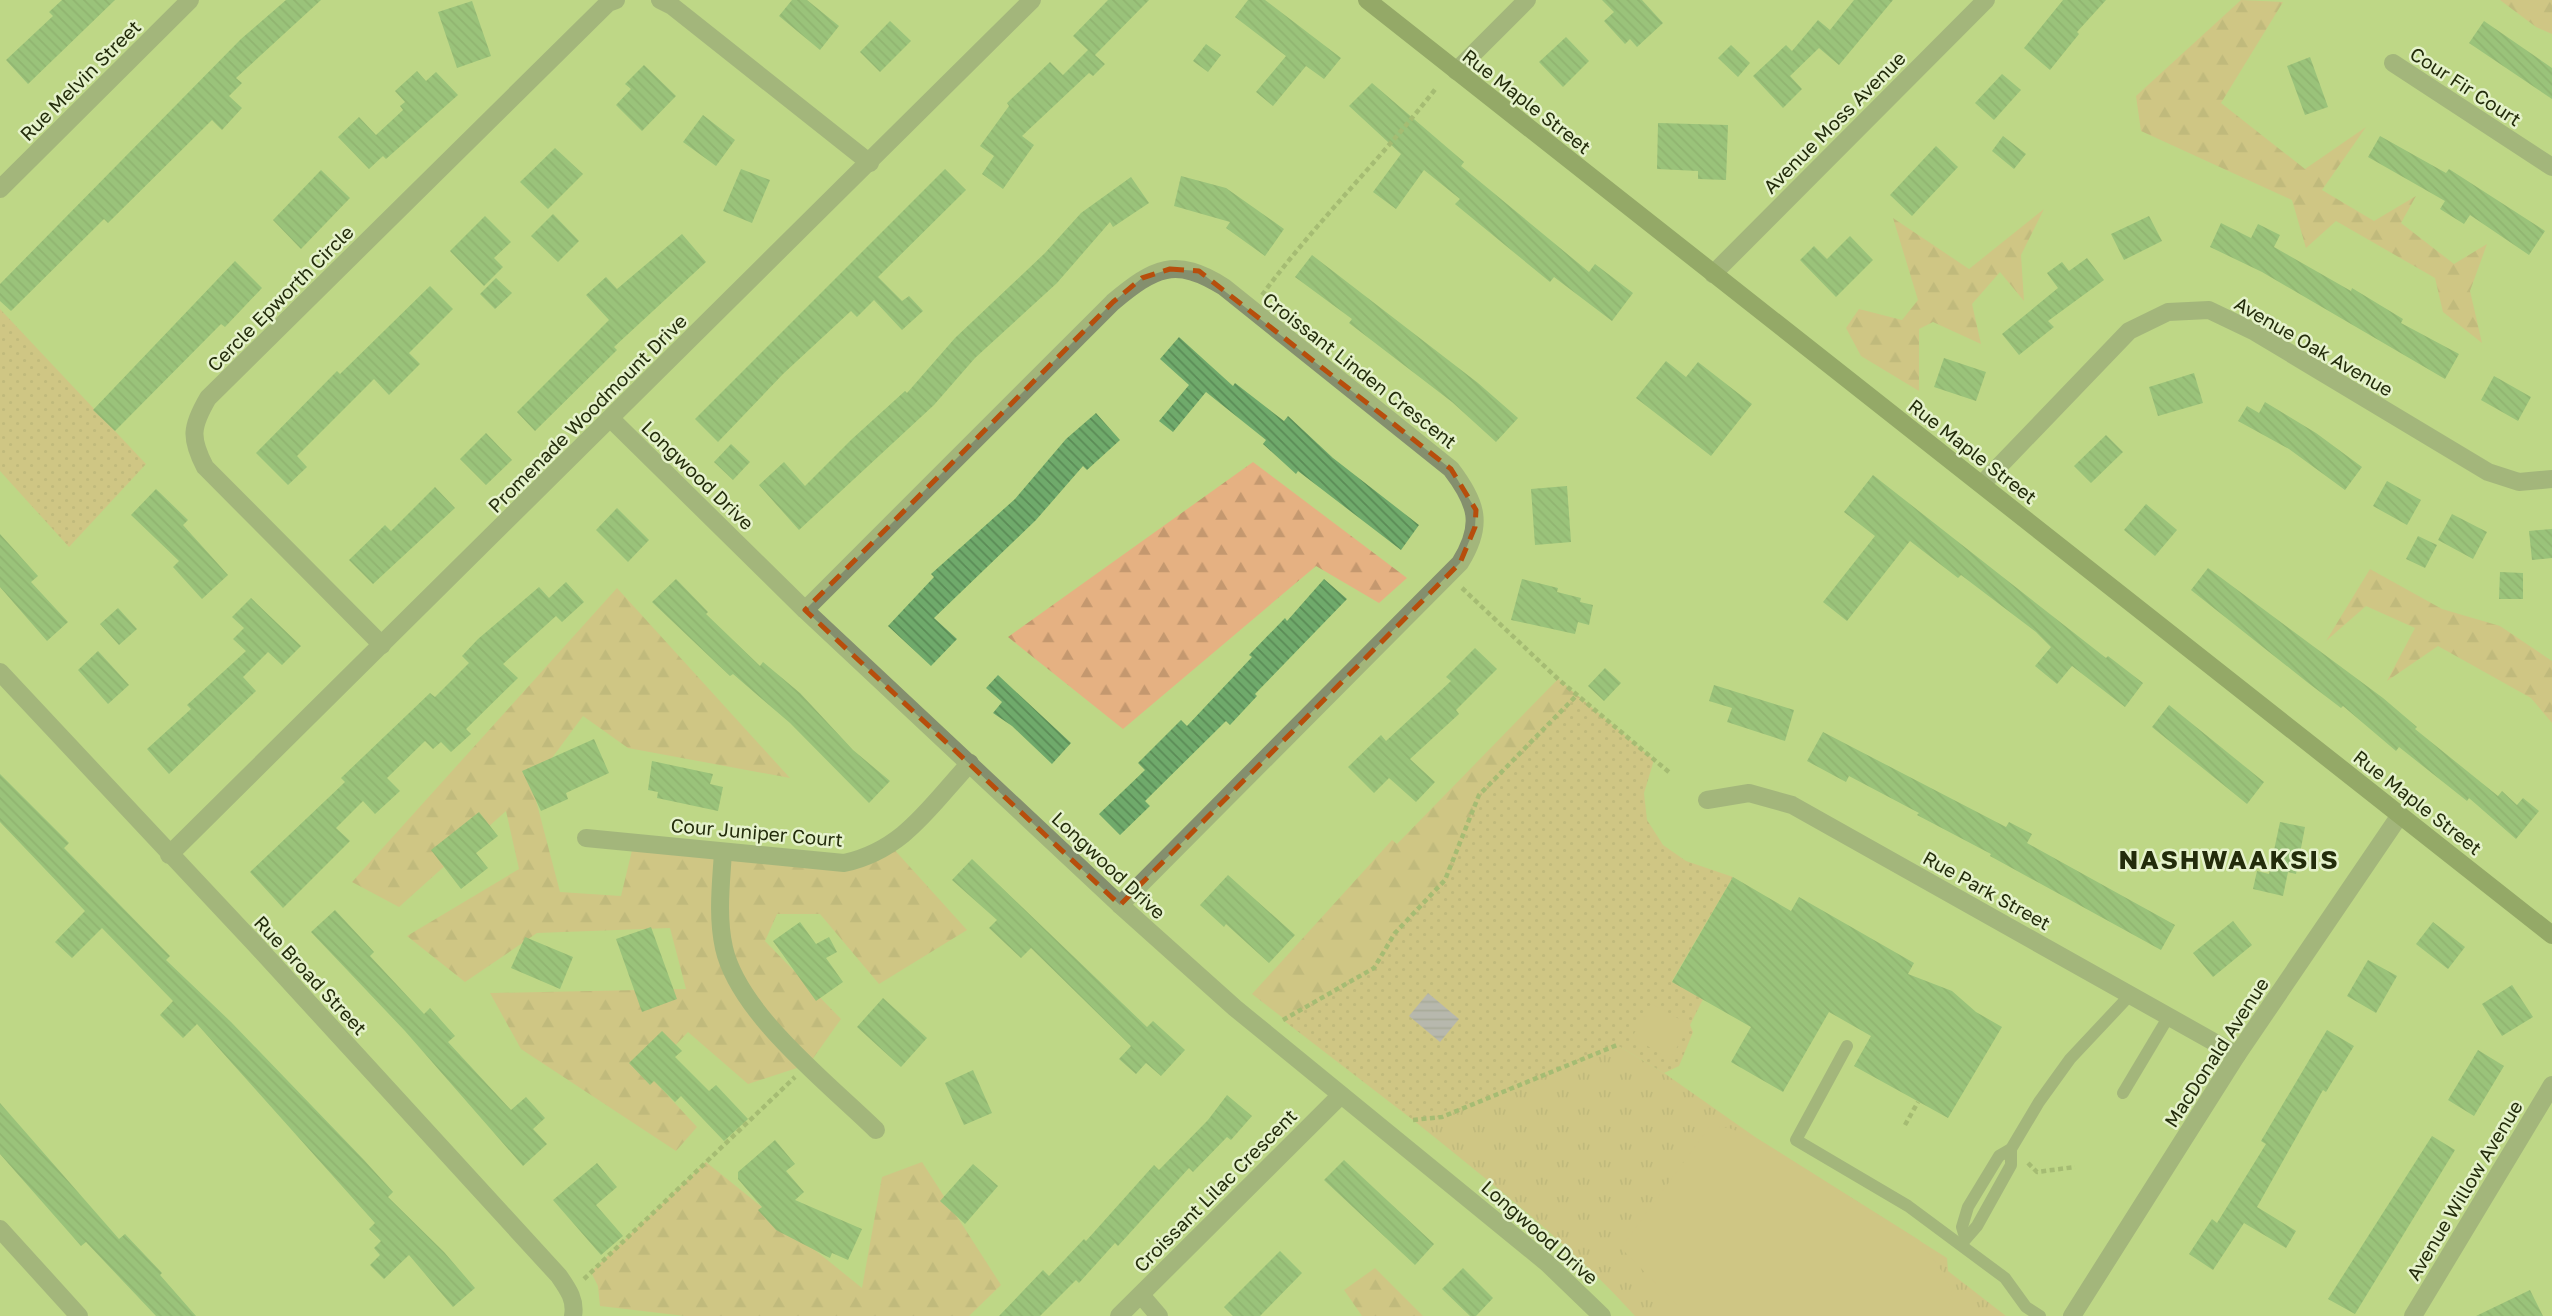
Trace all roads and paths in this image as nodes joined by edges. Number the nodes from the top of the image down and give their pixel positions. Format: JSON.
{"nodes":[{"id":1,"x":190,"y":0,"type":"edge"},
{"id":2,"x":616,"y":0,"type":"edge"},
{"id":3,"x":660,"y":0,"type":"edge"},
{"id":4,"x":1032,"y":0,"type":"edge"},
{"id":5,"x":1367,"y":0,"type":"edge"},
{"id":6,"x":1527,"y":0,"type":"edge"},
{"id":7,"x":1986,"y":0,"type":"edge"},
{"id":8,"x":2393,"y":63,"type":"dead end"},
{"id":9,"x":1456,"y":71,"type":"junction"},
{"id":10,"x":1437,"y":87,"type":"dead end"},
{"id":11,"x":870,"y":163,"type":"junction"},
{"id":12,"x":2552,"y":167,"type":"edge"},
{"id":13,"x":0,"y":189,"type":"edge"},
{"id":14,"x":1713,"y":274,"type":"junction"},
{"id":15,"x":1250,"y":311,"type":"junction"},
{"id":16,"x":611,"y":419,"type":"junction"},
{"id":17,"x":2552,"y":479,"type":"edge"},
{"id":18,"x":1982,"y":484,"type":"junction"},
{"id":19,"x":1448,"y":575,"type":"junction"},
{"id":20,"x":805,"y":610,"type":"junction"},
{"id":21,"x":382,"y":645,"type":"junction"},
{"id":22,"x":0,"y":672,"type":"edge"},
{"id":23,"x":1577,"y":695,"type":"junction"},
{"id":24,"x":970,"y":763,"type":"junction"},
{"id":25,"x":1671,"y":773,"type":"dead end"},
{"id":26,"x":1707,"y":800,"type":"dead end"},
{"id":27,"x":2400,"y":815,"type":"junction"},
{"id":28,"x":586,"y":838,"type":"dead end"},
{"id":29,"x":723,"y":852,"type":"junction"},
{"id":30,"x":169,"y":855,"type":"junction"},
{"id":31,"x":1121,"y":905,"type":"junction"},
{"id":32,"x":2552,"y":935,"type":"edge"},
{"id":33,"x":2131,"y":994,"type":"junction"},
{"id":34,"x":2169,"y":1016,"type":"junction"},
{"id":35,"x":1283,"y":1020,"type":"dead end"},
{"id":36,"x":1617,"y":1045,"type":"dead end"},
{"id":37,"x":1847,"y":1046,"type":"dead end"},
{"id":38,"x":2237,"y":1055,"type":"junction"},
{"id":39,"x":809,"y":1064,"type":"junction"},
{"id":40,"x":2552,"y":1085,"type":"edge"},
{"id":41,"x":2123,"y":1093,"type":"dead end"},
{"id":42,"x":1341,"y":1095,"type":"junction"},
{"id":43,"x":1919,"y":1102,"type":"dead end"},
{"id":44,"x":1413,"y":1120,"type":"dead end"},
{"id":45,"x":1905,"y":1125,"type":"dead end"},
{"id":46,"x":876,"y":1130,"type":"dead end"},
{"id":47,"x":2025,"y":1160,"type":"dead end"},
{"id":48,"x":2076,"y":1167,"type":"dead end"},
{"id":49,"x":0,"y":1229,"type":"edge"},
{"id":50,"x":1964,"y":1241,"type":"junction"},
{"id":51,"x":570,"y":1292,"type":"junction"},
{"id":52,"x":1140,"y":1295,"type":"junction"},
{"id":53,"x":79,"y":1316,"type":"edge"},
{"id":54,"x":573,"y":1316,"type":"edge"},
{"id":55,"x":1119,"y":1316,"type":"edge"},
{"id":56,"x":1159,"y":1316,"type":"edge"},
{"id":57,"x":1602,"y":1316,"type":"edge"},
{"id":58,"x":2040,"y":1316,"type":"edge"},
{"id":59,"x":2072,"y":1316,"type":"edge"},
{"id":60,"x":2413,"y":1316,"type":"edge"}],
"edges":[{"from":1,"to":13,"type":"street","name":"Rue Melvin Street"},
{"from":2,"to":21,"type":"street","name":"Cercle Epworth Circle"},
{"from":3,"to":11,"type":"street"},
{"from":4,"to":11,"type":"street","name":"Promenade Woodmount Drive"},
{"from":5,"to":9,"type":"street","name":"Rue Maple Street"},
{"from":6,"to":9,"type":"street"},
{"from":7,"to":14,"type":"street","name":"Avenue Moss Avenue"},
{"from":8,"to":12,"type":"street","name":"Cour Fir Court"},
{"from":9,"to":14,"type":"street","name":"Rue Maple Street"},
{"from":10,"to":15,"type":"path"},
{"from":11,"to":16,"type":"street","name":"Promenade Woodmount Drive"},
{"from":14,"to":18,"type":"street","name":"Rue Maple Street"},
{"from":15,"to":19,"type":"street","name":"Croissant Linden Crescent"},
{"from":15,"to":20,"type":"street","name":"Croissant Linden Crescent"},
{"from":16,"to":20,"type":"street","name":"Longwood Drive"},
{"from":16,"to":21,"type":"street","name":"Promenade Woodmount Drive"},
{"from":17,"to":18,"type":"street","name":"Avenue Oak Avenue"},
{"from":18,"to":27,"type":"street","name":"Rue Maple Street"},
{"from":19,"to":23,"type":"path"},
{"from":19,"to":31,"type":"street","name":"Croissant Linden Crescent"},
{"from":20,"to":24,"type":"street","name":"Longwood Drive"},
{"from":21,"to":30,"type":"street","name":"Promenade Woodmount Drive"},
{"from":22,"to":30,"type":"street","name":"Rue Broad Street"},
{"from":23,"to":25,"type":"path"},
{"from":23,"to":35,"type":"path"},
{"from":24,"to":29,"type":"street","name":"Cour Juniper Court"},
{"from":24,"to":31,"type":"street","name":"Longwood Drive"},
{"from":26,"to":33,"type":"street","name":"Rue Park Street"},
{"from":27,"to":32,"type":"street","name":"Rue Maple Street"},
{"from":27,"to":38,"type":"street","name":"MacDonald Avenue"},
{"from":28,"to":29,"type":"street","name":"Cour Juniper Court"},
{"from":29,"to":39,"type":"street"},
{"from":30,"to":51,"type":"street","name":"Rue Broad Street"},
{"from":31,"to":42,"type":"street","name":"Longwood Drive"},
{"from":33,"to":34,"type":"street","name":"Rue Park Street"},
{"from":33,"to":50,"type":"lane"},
{"from":34,"to":38,"type":"street","name":"Rue Park Street"},
{"from":34,"to":41,"type":"lane"},
{"from":36,"to":44,"type":"path"},
{"from":37,"to":50,"type":"lane"},
{"from":38,"to":59,"type":"street","name":"MacDonald Avenue"},
{"from":39,"to":46,"type":"street"},
{"from":39,"to":51,"type":"path"},
{"from":40,"to":60,"type":"street","name":"Avenue Willow Avenue"},
{"from":42,"to":52,"type":"street","name":"Croissant Lilac Crescent"},
{"from":42,"to":57,"type":"street","name":"Longwood Drive"},
{"from":43,"to":45,"type":"path"},
{"from":47,"to":48,"type":"path"},
{"from":49,"to":53,"type":"street"},
{"from":50,"to":58,"type":"lane"},
{"from":51,"to":54,"type":"street"},
{"from":52,"to":55,"type":"street","name":"Croissant Lilac Crescent"},
{"from":52,"to":56,"type":"street"}]}
